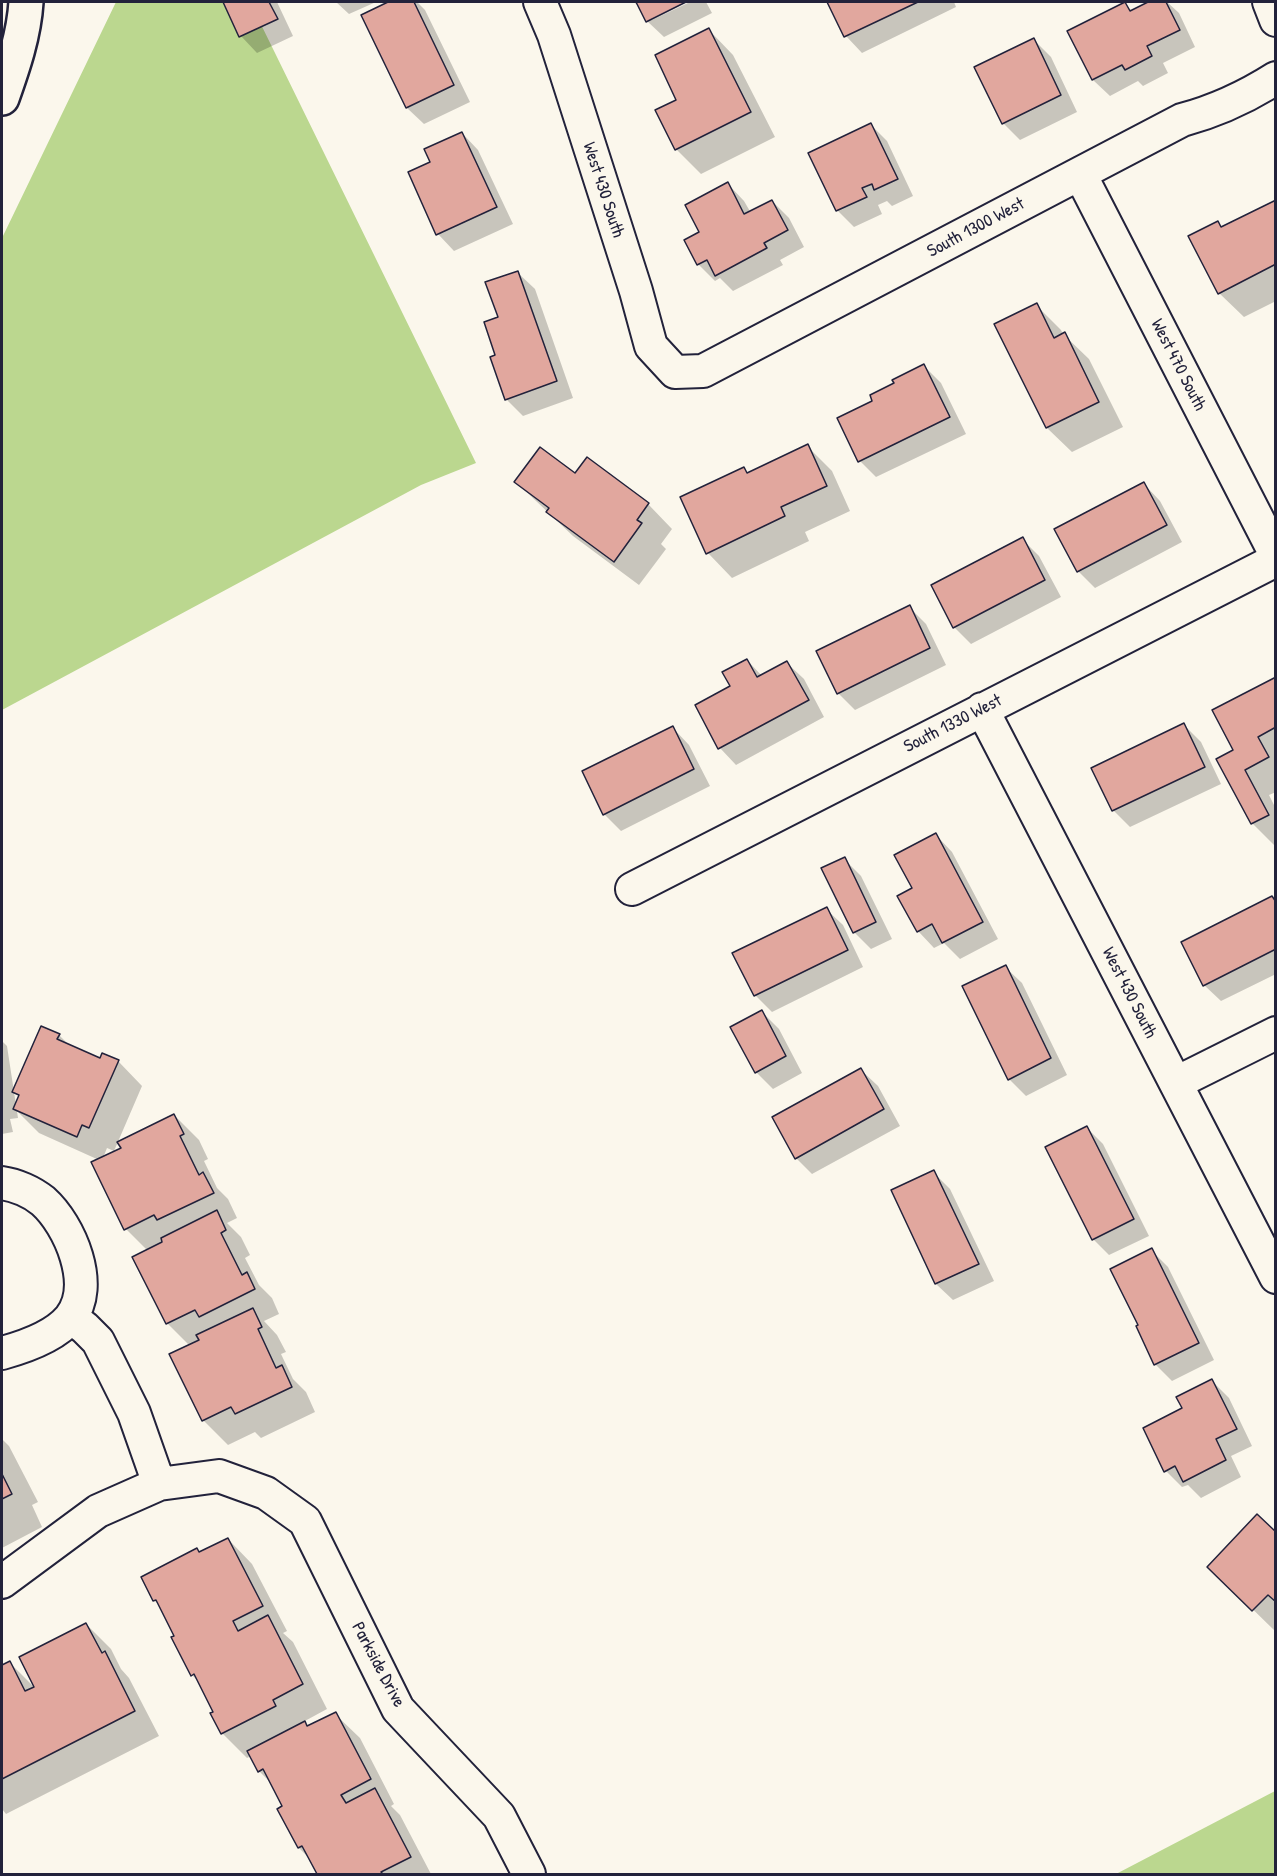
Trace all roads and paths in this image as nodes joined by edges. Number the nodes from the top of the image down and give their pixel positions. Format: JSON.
{"nodes":[{"id":1,"x":26,"y":2,"type":"edge"},
{"id":2,"x":540,"y":2,"type":"edge"},
{"id":3,"x":1269,"y":2,"type":"edge"},
{"id":4,"x":1275,"y":20,"type":"edge"},
{"id":5,"x":1275,"y":78,"type":"edge"},
{"id":6,"x":2,"y":98,"type":"edge"},
{"id":7,"x":1080,"y":174,"type":"junction"},
{"id":8,"x":675,"y":372,"type":"joint"},
{"id":9,"x":1275,"y":558,"type":"edge"},
{"id":10,"x":982,"y":709,"type":"junction"},
{"id":11,"x":632,"y":889,"type":"dead end"},
{"id":12,"x":1275,"y":1033,"type":"edge"},
{"id":13,"x":1176,"y":1083,"type":"junction"},
{"id":14,"x":2,"y":1183,"type":"edge"},
{"id":15,"x":1275,"y":1276,"type":"edge"},
{"id":16,"x":71,"y":1317,"type":"junction"},
{"id":17,"x":2,"y":1353,"type":"edge"},
{"id":18,"x":159,"y":1484,"type":"junction"},
{"id":19,"x":2,"y":1582,"type":"edge"},
{"id":20,"x":529,"y":1875,"type":"edge"}],
"edges":[{"from":1,"to":6,"type":"highway"},
{"from":2,"to":8,"type":"street","name":"West 430 South"},
{"from":3,"to":4,"type":"street"},
{"from":5,"to":7,"type":"street","name":"South 1300 West"},
{"from":7,"to":8,"type":"street","name":"South 1300 West"},
{"from":7,"to":9,"type":"street","name":"West 470 South"},
{"from":9,"to":10,"type":"street","name":"South 1330 West"},
{"from":10,"to":11,"type":"street","name":"South 1330 West"},
{"from":10,"to":13,"type":"street","name":"West 430 South"},
{"from":12,"to":13,"type":"street"},
{"from":13,"to":15,"type":"street","name":"West 430 South"},
{"from":14,"to":16,"type":"street"},
{"from":16,"to":17,"type":"street"},
{"from":16,"to":18,"type":"street"},
{"from":18,"to":19,"type":"street"},
{"from":18,"to":20,"type":"street","name":"Parkside Drive"}]}
